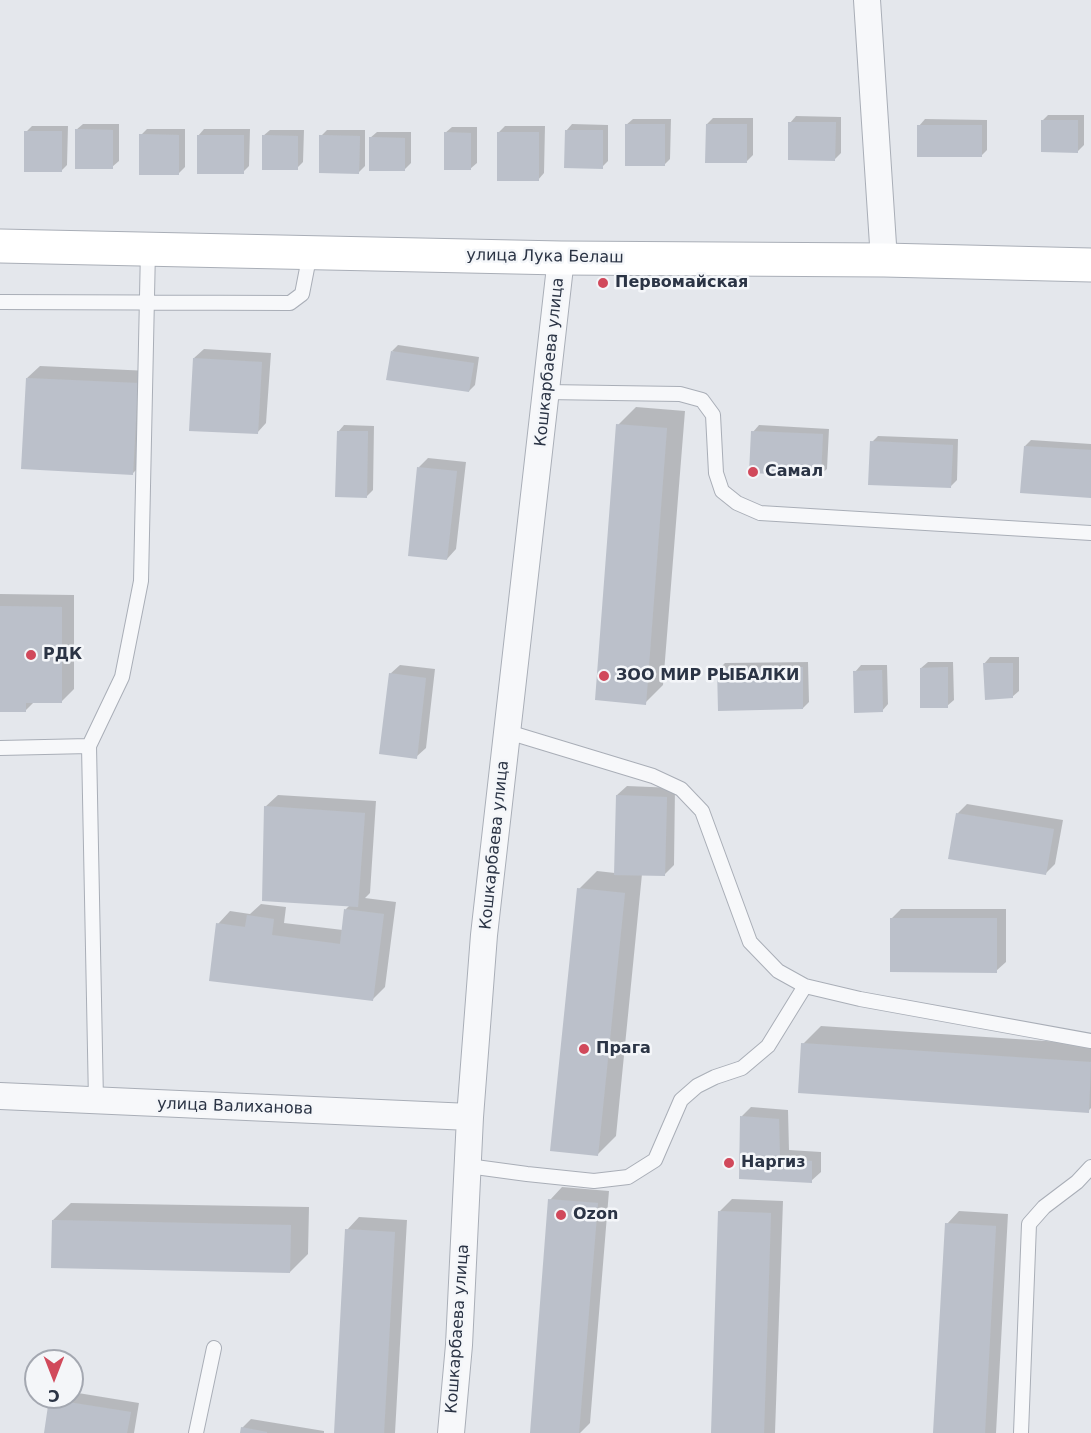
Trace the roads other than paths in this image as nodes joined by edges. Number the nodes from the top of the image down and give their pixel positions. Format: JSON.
{"nodes":[{"id":1,"x":867,"y":0,"type":"edge"},
{"id":2,"x":0,"y":246,"type":"edge"},
{"id":3,"x":148,"y":249,"type":"junction"},
{"id":4,"x":310,"y":253,"type":"junction"},
{"id":5,"x":561,"y":258,"type":"junction"},
{"id":6,"x":884,"y":260,"type":"junction"},
{"id":7,"x":1091,"y":265,"type":"edge"},
{"id":8,"x":0,"y":302,"type":"edge"},
{"id":9,"x":146,"y":302,"type":"junction"},
{"id":10,"x":546,"y":392,"type":"junction"},
{"id":11,"x":1091,"y":534,"type":"edge"},
{"id":12,"x":508,"y":732,"type":"junction"},
{"id":13,"x":89,"y":746,"type":"junction"},
{"id":14,"x":0,"y":748,"type":"edge"},
{"id":15,"x":805,"y":986,"type":"junction"},
{"id":16,"x":1091,"y":1041,"type":"edge"},
{"id":17,"x":0,"y":1096,"type":"edge"},
{"id":18,"x":96,"y":1101,"type":"junction"},
{"id":19,"x":470,"y":1117,"type":"junction"},
{"id":20,"x":468,"y":1166,"type":"junction"},
{"id":21,"x":1091,"y":1167,"type":"edge"},
{"id":22,"x":213,"y":1347,"type":"dead end"},
{"id":23,"x":196,"y":1433,"type":"edge"},
{"id":24,"x":451,"y":1433,"type":"edge"},
{"id":25,"x":1021,"y":1433,"type":"edge"}],
"edges":[{"from":1,"to":6,"type":"street"},
{"from":2,"to":3,"type":"main road","name":"улица Лука Белаш"},
{"from":3,"to":4,"type":"main road","name":"улица Лука Белаш"},
{"from":3,"to":9,"type":"lane"},
{"from":4,"to":5,"type":"main road","name":"улица Лука Белаш"},
{"from":4,"to":9,"type":"lane"},
{"from":5,"to":6,"type":"main road","name":"улица Лука Белаш"},
{"from":5,"to":10,"type":"street","name":"Кошкарбаева улица"},
{"from":6,"to":7,"type":"main road","name":"улица Лука Белаш"},
{"from":8,"to":9,"type":"lane"},
{"from":9,"to":13,"type":"lane"},
{"from":10,"to":11,"type":"lane"},
{"from":10,"to":12,"type":"street","name":"Кошкарбаева улица"},
{"from":12,"to":15,"type":"lane"},
{"from":12,"to":19,"type":"street","name":"Кошкарбаева улица"},
{"from":13,"to":14,"type":"lane"},
{"from":13,"to":18,"type":"lane"},
{"from":15,"to":16,"type":"lane"},
{"from":15,"to":20,"type":"lane"},
{"from":17,"to":18,"type":"street","name":"улица Валиханова"},
{"from":18,"to":19,"type":"street","name":"улица Валиханова"},
{"from":19,"to":20,"type":"street","name":"Кошкарбаева улица"},
{"from":20,"to":24,"type":"street","name":"Кошкарбаева улица"},
{"from":21,"to":25,"type":"lane"},
{"from":22,"to":23,"type":"lane"}]}
